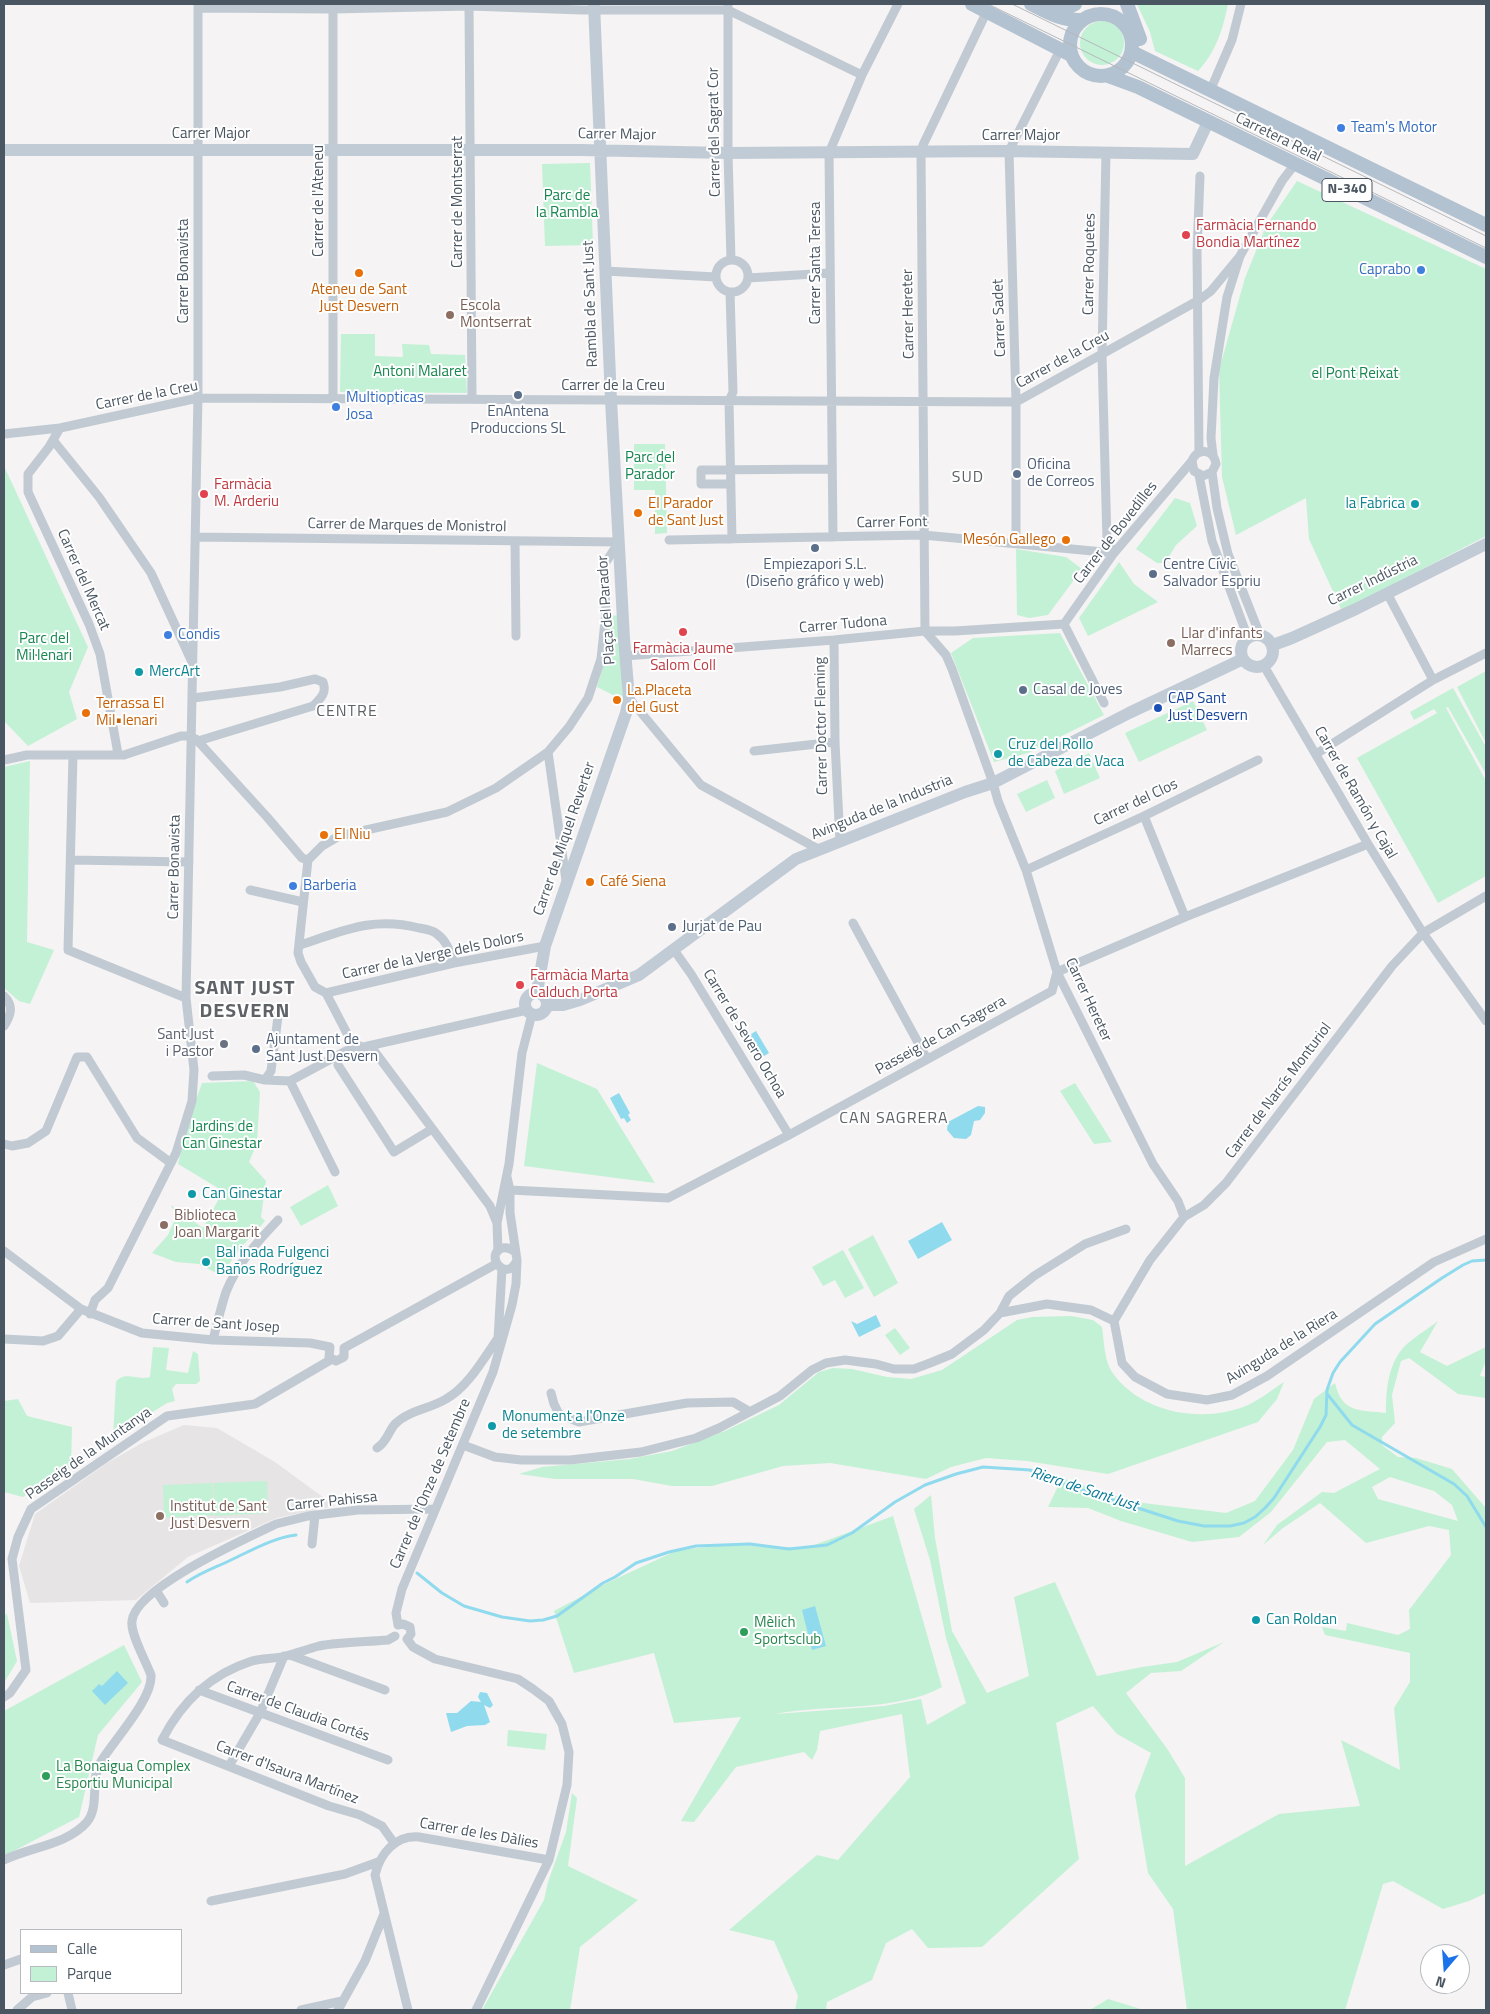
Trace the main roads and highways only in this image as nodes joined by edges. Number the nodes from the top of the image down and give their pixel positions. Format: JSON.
{"nodes":[{"id":1,"x":972,"y":4,"type":"edge"},
{"id":2,"x":1075,"y":4,"type":"edge"},
{"id":3,"x":1118,"y":4,"type":"edge"},
{"id":4,"x":1127,"y":4,"type":"edge"},
{"id":5,"x":1037,"y":7,"type":"edge"},
{"id":6,"x":1090,"y":13,"type":"edge"},
{"id":7,"x":1120,"y":20,"type":"junction"},
{"id":8,"x":1065,"y":52,"type":"junction"},
{"id":9,"x":1132,"y":52,"type":"junction"},
{"id":10,"x":1151,"y":62,"type":"junction"},
{"id":11,"x":1108,"y":76,"type":"junction"},
{"id":12,"x":1486,"y":225,"type":"edge"},
{"id":13,"x":1486,"y":257,"type":"edge"}],
"edges":[{"from":1,"to":8,"type":"main road","number":"N-340"},
{"from":2,"to":5,"type":"main road"},
{"from":3,"to":7,"type":"main road"},
{"from":4,"to":10,"type":"main road"},
{"from":5,"to":6,"type":"main road"},
{"from":6,"to":7,"type":"main road"},
{"from":6,"to":8,"type":"main road"},
{"from":7,"to":9,"type":"main road"},
{"from":8,"to":11,"type":"main road","number":"N-340"},
{"from":9,"to":10,"type":"main road","name":"Carretera Reial","number":"N-340"},
{"from":9,"to":11,"type":"main road"},
{"from":10,"to":12,"type":"main road","name":"Carretera Reial","number":"N-340"},
{"from":11,"to":13,"type":"main road","name":"Carretera Reial","number":"N-340"}]}
